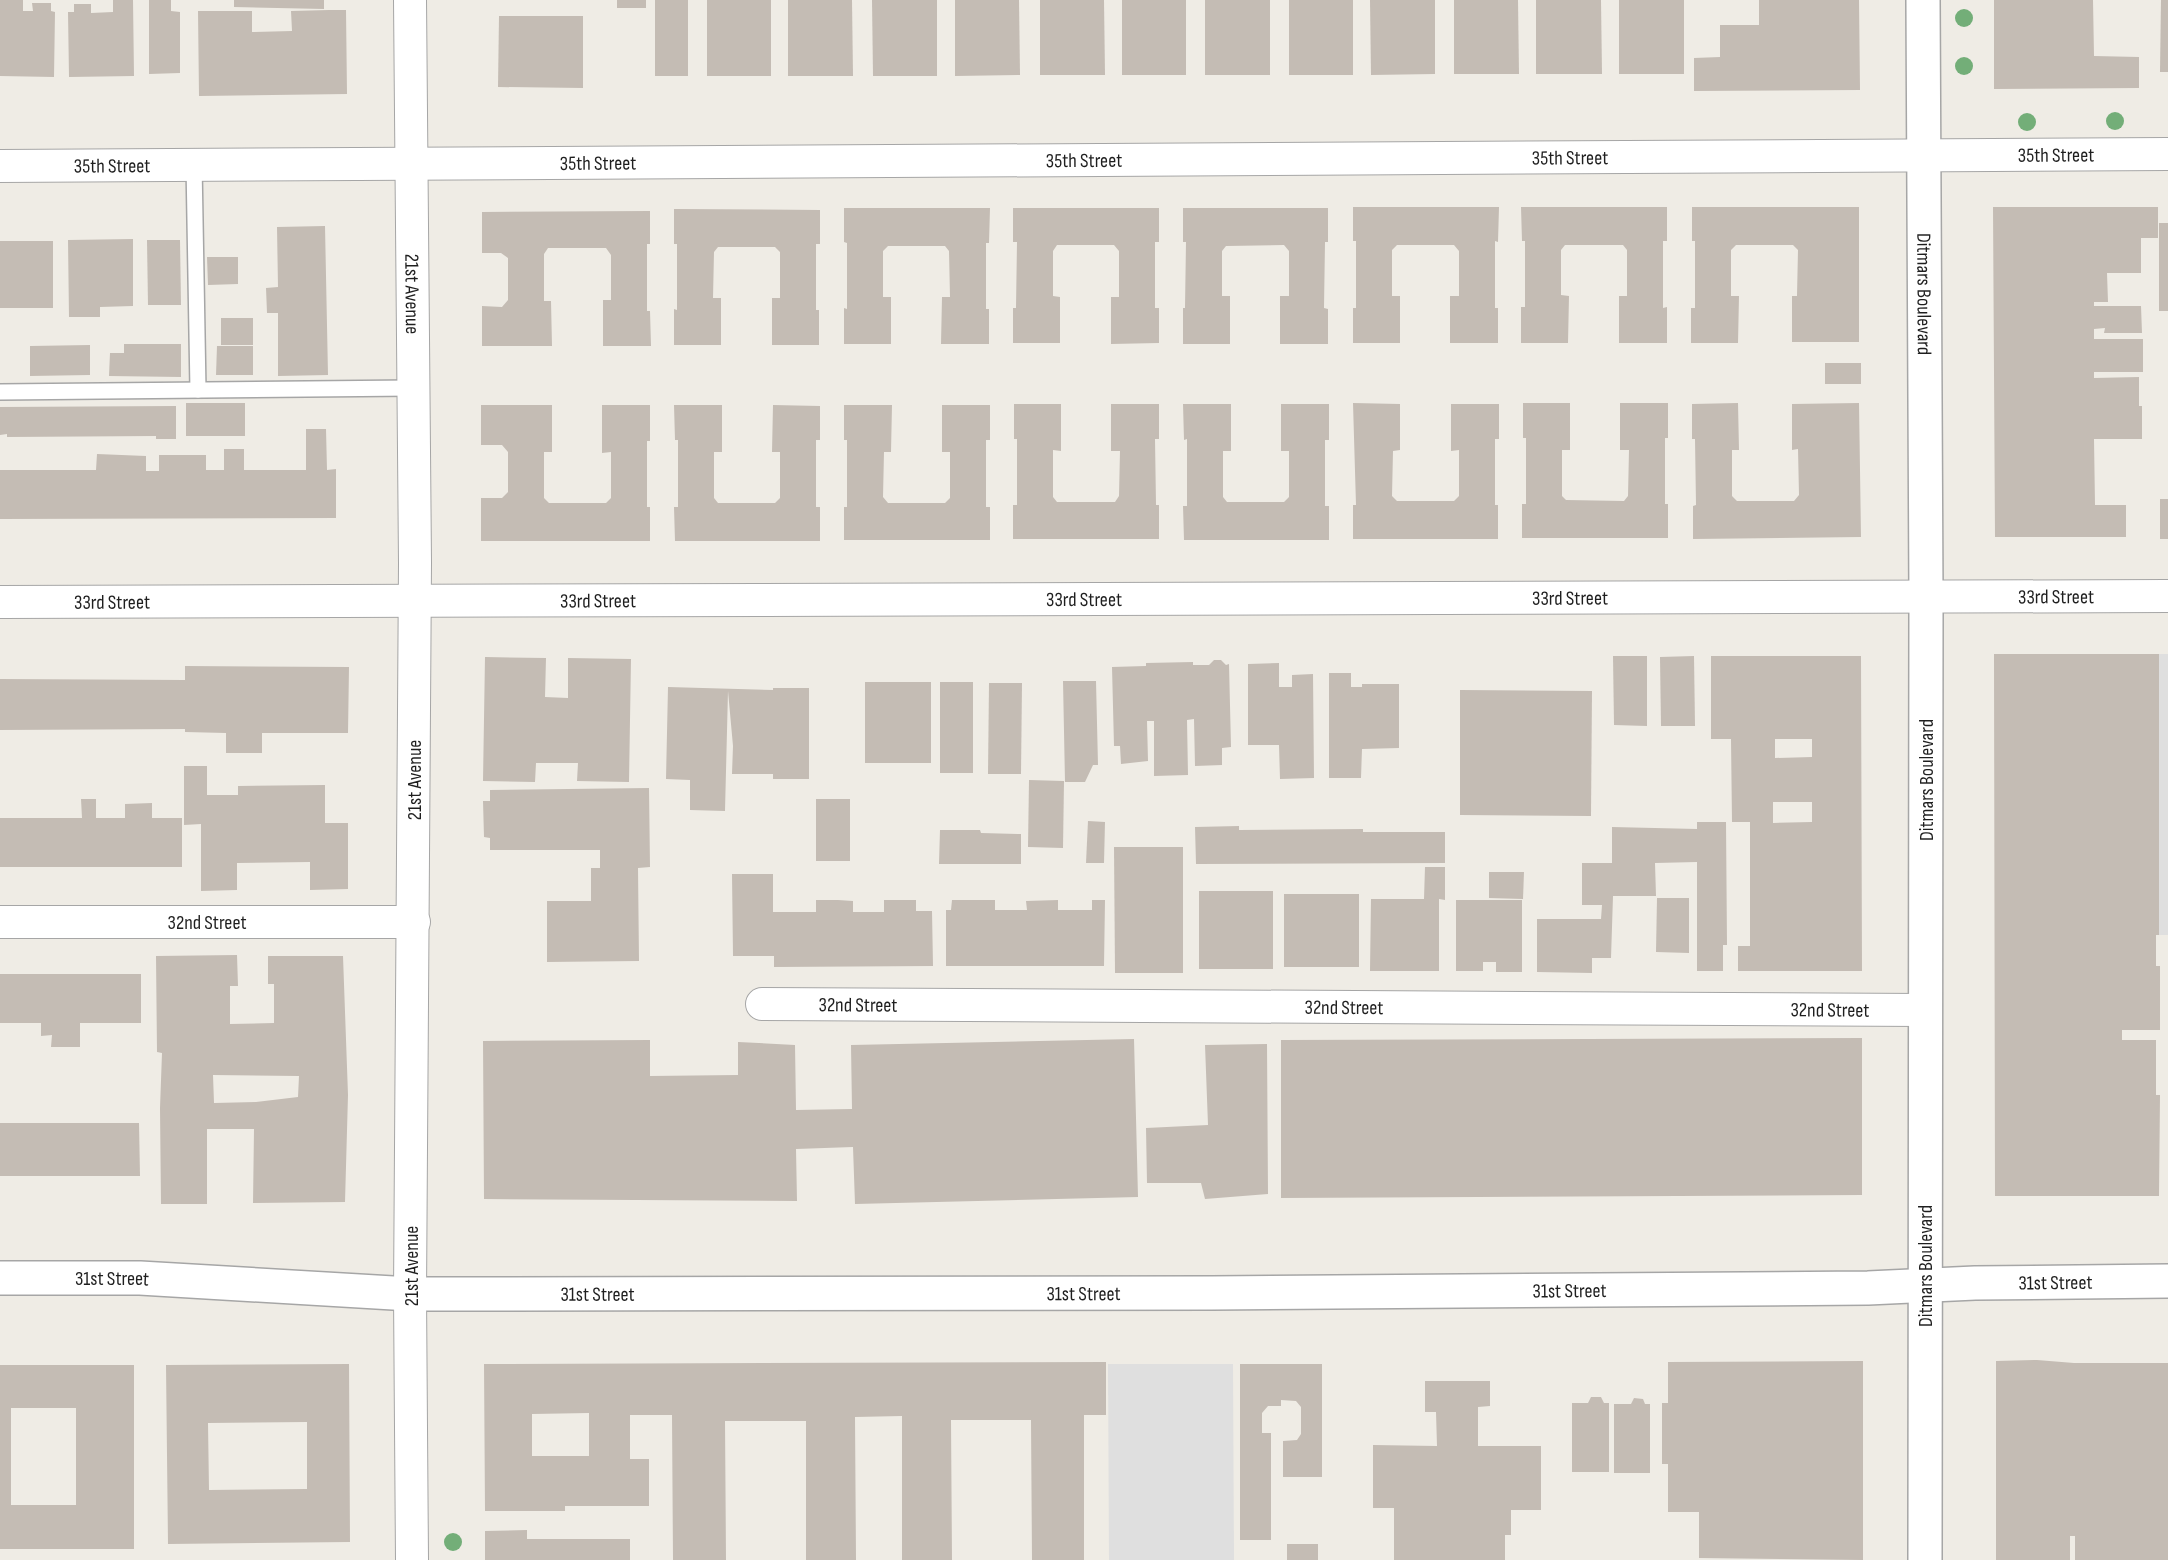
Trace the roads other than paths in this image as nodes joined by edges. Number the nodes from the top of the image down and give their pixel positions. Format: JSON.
{"nodes":[{"id":1,"x":410,"y":0,"type":"edge"},
{"id":2,"x":1923,"y":0,"type":"edge"},
{"id":3,"x":2168,"y":154,"type":"edge"},
{"id":4,"x":1924,"y":155,"type":"junction"},
{"id":5,"x":411,"y":163,"type":"junction"},
{"id":6,"x":194,"y":164,"type":"junction"},
{"id":7,"x":0,"y":166,"type":"edge"},
{"id":8,"x":413,"y":388,"type":"junction"},
{"id":9,"x":198,"y":390,"type":"junction"},
{"id":10,"x":0,"y":392,"type":"edge"},
{"id":11,"x":1926,"y":597,"type":"junction"},
{"id":12,"x":2168,"y":597,"type":"edge"},
{"id":13,"x":414,"y":600,"type":"junction"},
{"id":14,"x":0,"y":602,"type":"edge"},
{"id":15,"x":0,"y":922,"type":"edge"},
{"id":16,"x":414,"y":922,"type":"junction"},
{"id":17,"x":762,"y":1004,"type":"dead end"},
{"id":18,"x":1925,"y":1010,"type":"junction"},
{"id":19,"x":0,"y":1278,"type":"edge"},
{"id":20,"x":2168,"y":1281,"type":"edge"},
{"id":21,"x":1925,"y":1286,"type":"junction"},
{"id":22,"x":410,"y":1294,"type":"junction"},
{"id":23,"x":412,"y":1560,"type":"edge"},
{"id":24,"x":1925,"y":1560,"type":"edge"}],
"edges":[{"from":1,"to":5,"type":"street","name":"21st Avenue"},
{"from":2,"to":4,"type":"street","name":"Ditmars Boulevard"},
{"from":3,"to":4,"type":"street","name":"35th Street"},
{"from":4,"to":5,"type":"street","name":"35th Street"},
{"from":4,"to":11,"type":"street","name":"Ditmars Boulevard"},
{"from":5,"to":6,"type":"street","name":"35th Street"},
{"from":5,"to":8,"type":"street","name":"21st Avenue"},
{"from":6,"to":7,"type":"street","name":"35th Street"},
{"from":6,"to":9,"type":"lane"},
{"from":8,"to":9,"type":"lane"},
{"from":8,"to":13,"type":"street","name":"21st Avenue"},
{"from":9,"to":10,"type":"lane"},
{"from":11,"to":12,"type":"street","name":"33rd Street"},
{"from":11,"to":13,"type":"street","name":"33rd Street"},
{"from":11,"to":18,"type":"street","name":"Ditmars Boulevard"},
{"from":13,"to":14,"type":"street","name":"33rd Street"},
{"from":13,"to":16,"type":"street","name":"21st Avenue"},
{"from":15,"to":16,"type":"street","name":"32nd Street"},
{"from":16,"to":22,"type":"street","name":"21st Avenue"},
{"from":17,"to":18,"type":"street","name":"32nd Street"},
{"from":18,"to":21,"type":"street","name":"Ditmars Boulevard"},
{"from":19,"to":22,"type":"street","name":"31st Street"},
{"from":20,"to":21,"type":"street","name":"31st Street"},
{"from":21,"to":22,"type":"street","name":"31st Street"},
{"from":21,"to":24,"type":"street","name":"Ditmars Boulevard"},
{"from":22,"to":23,"type":"street","name":"21st Avenue"}]}
